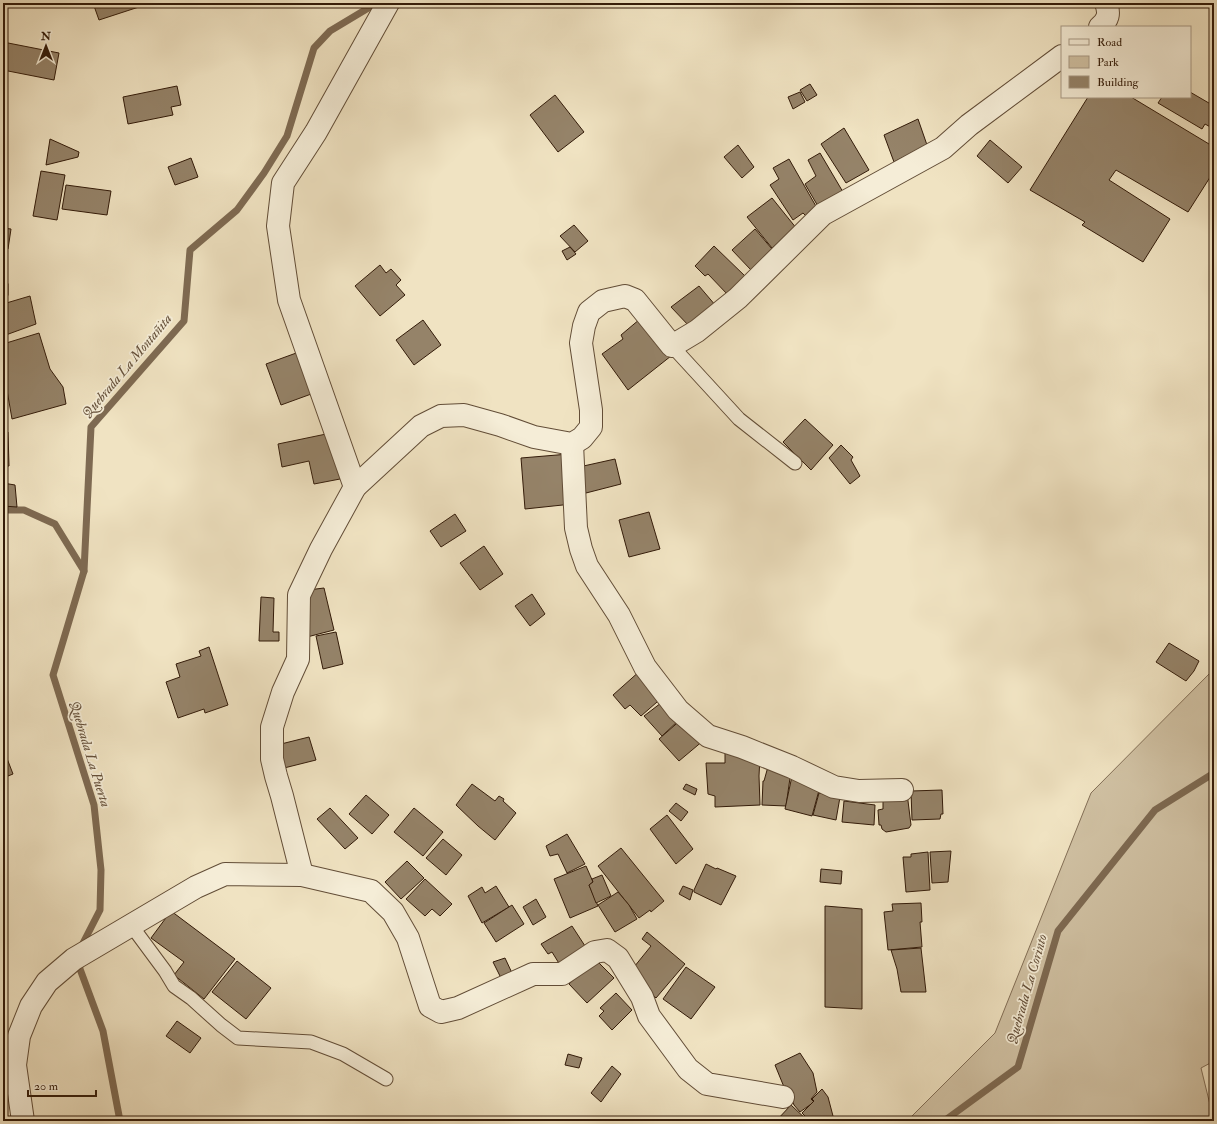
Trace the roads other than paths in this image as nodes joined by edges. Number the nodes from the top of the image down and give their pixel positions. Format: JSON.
{"nodes":[{"id":1,"x":388,"y":3,"type":"edge"},
{"id":2,"x":1106,"y":3,"type":"edge"},
{"id":3,"x":1101,"y":26,"type":"edge"},
{"id":4,"x":1061,"y":57,"type":"edge"},
{"id":5,"x":672,"y":346,"type":"junction"},
{"id":6,"x":572,"y":444,"type":"junction"},
{"id":7,"x":795,"y":463,"type":"dead end"},
{"id":8,"x":355,"y":487,"type":"junction"},
{"id":9,"x":902,"y":790,"type":"dead end"},
{"id":10,"x":302,"y":875,"type":"junction"},
{"id":11,"x":131,"y":925,"type":"junction"},
{"id":12,"x":386,"y":1079,"type":"dead end"},
{"id":13,"x":783,"y":1097,"type":"dead end"},
{"id":14,"x":23,"y":1121,"type":"edge"}],
"edges":[{"from":1,"to":8,"type":"street"},
{"from":2,"to":3,"type":"street"},
{"from":4,"to":5,"type":"street"},
{"from":5,"to":6,"type":"street"},
{"from":5,"to":7,"type":"lane"},
{"from":6,"to":8,"type":"street"},
{"from":6,"to":9,"type":"street"},
{"from":8,"to":10,"type":"street"},
{"from":10,"to":11,"type":"street"},
{"from":10,"to":13,"type":"street"},
{"from":11,"to":12,"type":"lane"},
{"from":11,"to":14,"type":"street"}]}
